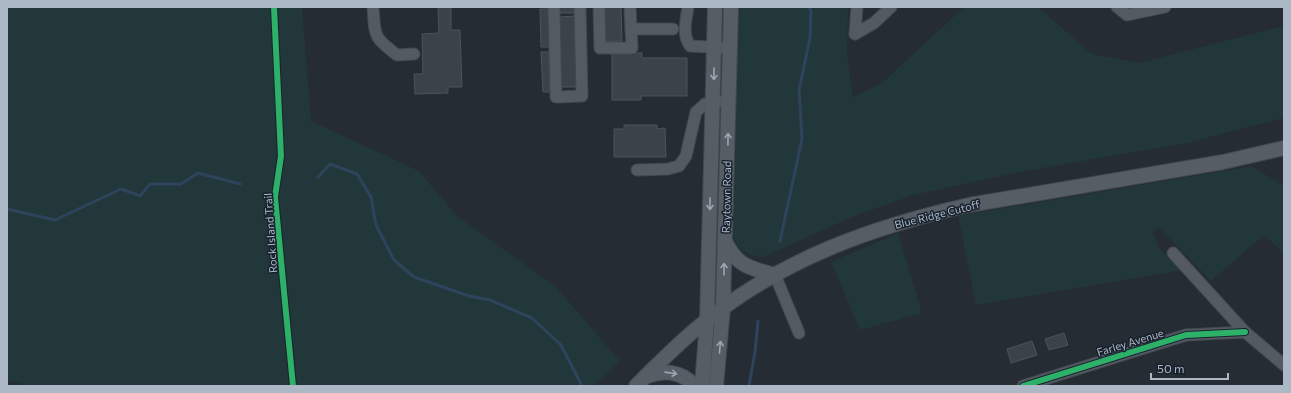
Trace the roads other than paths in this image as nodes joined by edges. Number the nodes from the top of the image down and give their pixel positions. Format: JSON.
{"nodes":[{"id":1,"x":373,"y":7,"type":"edge"},
{"id":2,"x":554,"y":7,"type":"edge"},
{"id":3,"x":580,"y":7,"type":"edge"},
{"id":4,"x":599,"y":7,"type":"edge"},
{"id":5,"x":630,"y":7,"type":"edge"},
{"id":6,"x":688,"y":7,"type":"edge"},
{"id":7,"x":715,"y":7,"type":"edge"},
{"id":8,"x":731,"y":7,"type":"edge"},
{"id":9,"x":857,"y":7,"type":"edge"},
{"id":10,"x":891,"y":7,"type":"edge"},
{"id":11,"x":1117,"y":7,"type":"edge"},
{"id":12,"x":1165,"y":7,"type":"edge"},
{"id":13,"x":631,"y":29,"type":"junction"},
{"id":14,"x":673,"y":29,"type":"dead end"},
{"id":15,"x":714,"y":48,"type":"junction"},
{"id":16,"x":730,"y":48,"type":"junction"},
{"id":17,"x":414,"y":54,"type":"dead end"},
{"id":18,"x":728,"y":100,"type":"junction"},
{"id":19,"x":713,"y":103,"type":"junction"},
{"id":20,"x":1284,"y":148,"type":"edge"},
{"id":21,"x":637,"y":170,"type":"dead end"},
{"id":22,"x":725,"y":241,"type":"junction"},
{"id":23,"x":1173,"y":253,"type":"dead end"},
{"id":24,"x":775,"y":275,"type":"junction"},
{"id":25,"x":723,"y":308,"type":"junction"},
{"id":26,"x":707,"y":320,"type":"junction"},
{"id":27,"x":1246,"y":332,"type":"junction"},
{"id":28,"x":800,"y":333,"type":"dead end"},
{"id":29,"x":1284,"y":365,"type":"edge"},
{"id":30,"x":640,"y":382,"type":"edge"},
{"id":31,"x":696,"y":386,"type":"edge"},
{"id":32,"x":702,"y":386,"type":"edge"},
{"id":33,"x":716,"y":386,"type":"edge"},
{"id":34,"x":1023,"y":386,"type":"edge"}],
"edges":[{"from":1,"to":17,"type":"street"},
{"from":2,"to":3,"type":"street"},
{"from":4,"to":13,"type":"street"},
{"from":5,"to":13,"type":"street"},
{"from":6,"to":15,"type":"street"},
{"from":7,"to":15,"type":"main road","name":"Raytown Road"},
{"from":8,"to":16,"type":"main road","name":"Raytown Road"},
{"from":9,"to":10,"type":"street"},
{"from":11,"to":12,"type":"street"},
{"from":13,"to":14,"type":"street"},
{"from":15,"to":16,"type":"street"},
{"from":15,"to":19,"type":"main road","name":"Raytown Road","one_way":true},
{"from":16,"to":18,"type":"main road","name":"Raytown Road"},
{"from":18,"to":19,"type":"street"},
{"from":22,"to":18,"type":"main road","name":"Raytown Road","one_way":true},
{"from":19,"to":21,"type":"street"},
{"from":19,"to":26,"type":"main road","name":"Raytown Road","one_way":true},
{"from":20,"to":24,"type":"main road","name":"Blue Ridge Cutoff"},
{"from":22,"to":24,"type":"main road"},
{"from":25,"to":22,"type":"main road","name":"Raytown Road","one_way":true},
{"from":23,"to":27,"type":"street"},
{"from":24,"to":25,"type":"main road","name":"Blue Ridge Cutoff"},
{"from":24,"to":28,"type":"street"},
{"from":25,"to":26,"type":"main road","name":"Blue Ridge Cutoff"},
{"from":33,"to":25,"type":"main road","name":"Raytown Road","one_way":true},
{"from":26,"to":30,"type":"main road","name":"Blue Ridge Cutoff"},
{"from":26,"to":32,"type":"main road","name":"Raytown Road"},
{"from":27,"to":29,"type":"street"},
{"from":27,"to":34,"type":"street","name":"Farley Avenue"},
{"from":30,"to":31,"type":"main road","one_way":true}]}
